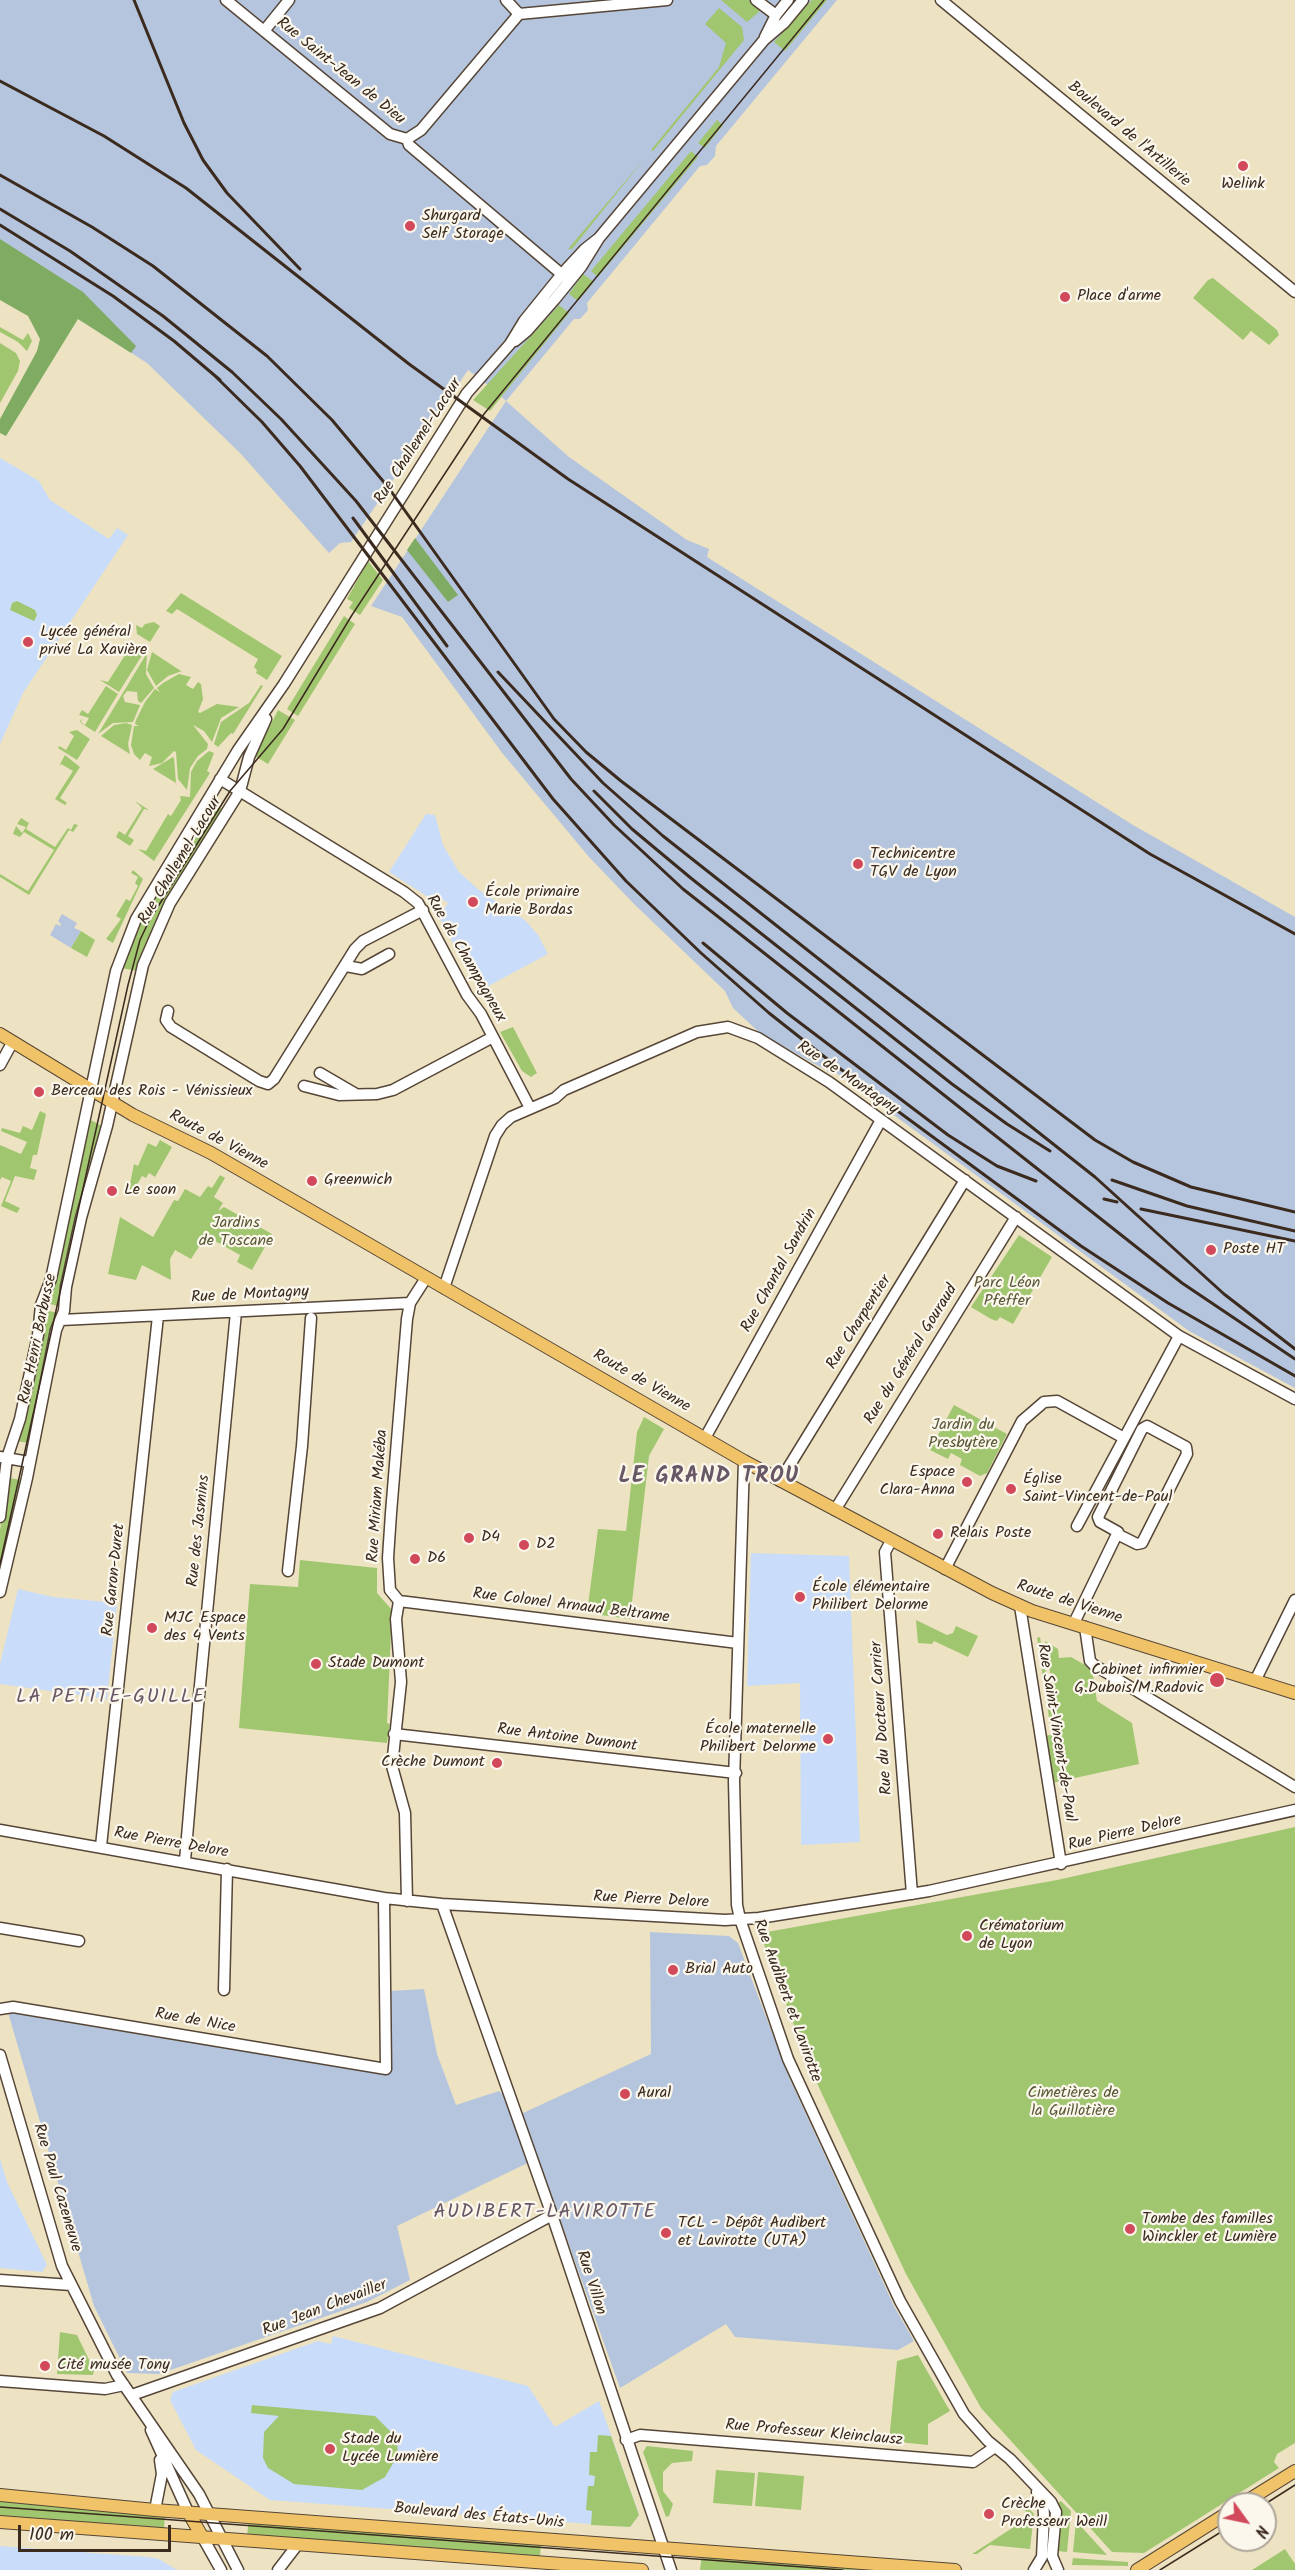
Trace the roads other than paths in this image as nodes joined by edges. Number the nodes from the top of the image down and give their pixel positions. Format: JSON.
{"nodes":[{"id":1,"x":226,"y":0,"type":"edge"},
{"id":2,"x":289,"y":0,"type":"edge"},
{"id":3,"x":507,"y":0,"type":"edge"},
{"id":4,"x":667,"y":0,"type":"edge"},
{"id":5,"x":756,"y":0,"type":"edge"},
{"id":6,"x":788,"y":0,"type":"edge"},
{"id":7,"x":803,"y":0,"type":"edge"},
{"id":8,"x":941,"y":0,"type":"edge"},
{"id":9,"x":519,"y":14,"type":"junction"},
{"id":10,"x":776,"y":15,"type":"junction"},
{"id":11,"x":264,"y":31,"type":"junction"},
{"id":12,"x":764,"y":40,"type":"junction"},
{"id":13,"x":407,"y":138,"type":"junction"},
{"id":14,"x":565,"y":278,"type":"junction"},
{"id":15,"x":1295,"y":292,"type":"edge"},
{"id":16,"x":284,"y":684,"type":"junction"},
{"id":17,"x":220,"y":779,"type":"junction"},
{"id":18,"x":240,"y":791,"type":"junction"},
{"id":19,"x":423,"y":910,"type":"junction"},
{"id":20,"x":389,"y":954,"type":"dead end"},
{"id":21,"x":345,"y":968,"type":"junction"},
{"id":22,"x":168,"y":1011,"type":"dead end"},
{"id":23,"x":0,"y":1034,"type":"edge"},
{"id":24,"x":493,"y":1037,"type":"junction"},
{"id":25,"x":12,"y":1043,"type":"junction"},
{"id":26,"x":0,"y":1065,"type":"edge"},
{"id":27,"x":320,"y":1073,"type":"dead end"},
{"id":28,"x":91,"y":1084,"type":"junction"},
{"id":29,"x":304,"y":1086,"type":"dead end"},
{"id":30,"x":359,"y":1095,"type":"junction"},
{"id":31,"x":114,"y":1098,"type":"junction"},
{"id":32,"x":530,"y":1108,"type":"junction"},
{"id":33,"x":881,"y":1120,"type":"junction"},
{"id":34,"x":965,"y":1180,"type":"junction"},
{"id":35,"x":1016,"y":1217,"type":"junction"},
{"id":36,"x":426,"y":1278,"type":"junction"},
{"id":37,"x":444,"y":1288,"type":"junction"},
{"id":38,"x":410,"y":1304,"type":"junction"},
{"id":39,"x":236,"y":1312,"type":"junction"},
{"id":40,"x":158,"y":1316,"type":"junction"},
{"id":41,"x":311,"y":1318,"type":"dead end"},
{"id":42,"x":61,"y":1320,"type":"junction"},
{"id":43,"x":1179,"y":1336,"type":"junction"},
{"id":44,"x":1295,"y":1399,"type":"edge"},
{"id":45,"x":705,"y":1438,"type":"junction"},
{"id":46,"x":1124,"y":1438,"type":"junction"},
{"id":47,"x":3,"y":1457,"type":"edge"},
{"id":48,"x":744,"y":1461,"type":"junction"},
{"id":49,"x":29,"y":1462,"type":"junction"},
{"id":50,"x":780,"y":1480,"type":"junction"},
{"id":51,"x":835,"y":1510,"type":"junction"},
{"id":52,"x":0,"y":1516,"type":"edge"},
{"id":53,"x":1077,"y":1526,"type":"dead end"},
{"id":54,"x":1117,"y":1534,"type":"junction"},
{"id":55,"x":891,"y":1541,"type":"junction"},
{"id":56,"x":945,"y":1569,"type":"junction"},
{"id":57,"x":288,"y":1572,"type":"dead end"},
{"id":58,"x":0,"y":1592,"type":"edge"},
{"id":59,"x":1295,"y":1600,"type":"edge"},
{"id":60,"x":399,"y":1601,"type":"junction"},
{"id":61,"x":1020,"y":1606,"type":"junction"},
{"id":62,"x":1080,"y":1625,"type":"junction"},
{"id":63,"x":738,"y":1643,"type":"junction"},
{"id":64,"x":1256,"y":1679,"type":"junction"},
{"id":65,"x":1295,"y":1693,"type":"edge"},
{"id":66,"x":394,"y":1734,"type":"junction"},
{"id":67,"x":736,"y":1773,"type":"junction"},
{"id":68,"x":1295,"y":1787,"type":"edge"},
{"id":69,"x":1295,"y":1810,"type":"edge"},
{"id":70,"x":0,"y":1830,"type":"edge"},
{"id":71,"x":101,"y":1846,"type":"junction"},
{"id":72,"x":185,"y":1861,"type":"junction"},
{"id":73,"x":1061,"y":1864,"type":"junction"},
{"id":74,"x":227,"y":1869,"type":"junction"},
{"id":75,"x":912,"y":1894,"type":"junction"},
{"id":76,"x":384,"y":1898,"type":"junction"},
{"id":77,"x":407,"y":1901,"type":"junction"},
{"id":78,"x":442,"y":1905,"type":"junction"},
{"id":79,"x":740,"y":1919,"type":"junction"},
{"id":80,"x":0,"y":1928,"type":"edge"},
{"id":81,"x":79,"y":1941,"type":"dead end"},
{"id":82,"x":224,"y":1990,"type":"dead end"},
{"id":83,"x":0,"y":2009,"type":"edge"},
{"id":84,"x":0,"y":2055,"type":"edge"},
{"id":85,"x":552,"y":2215,"type":"junction"},
{"id":86,"x":0,"y":2280,"type":"edge"},
{"id":87,"x":71,"y":2285,"type":"junction"},
{"id":88,"x":0,"y":2381,"type":"edge"},
{"id":89,"x":124,"y":2385,"type":"junction"},
{"id":90,"x":132,"y":2395,"type":"junction"},
{"id":91,"x":147,"y":2419,"type":"junction"},
{"id":92,"x":626,"y":2440,"type":"junction"},
{"id":93,"x":995,"y":2447,"type":"junction"},
{"id":94,"x":159,"y":2451,"type":"junction"},
{"id":95,"x":1295,"y":2471,"type":"edge"},
{"id":96,"x":1035,"y":2486,"type":"junction"},
{"id":97,"x":1261,"y":2492,"type":"edge"},
{"id":98,"x":0,"y":2495,"type":"edge"},
{"id":99,"x":155,"y":2510,"type":"junction"},
{"id":100,"x":188,"y":2512,"type":"junction"},
{"id":101,"x":208,"y":2513,"type":"junction"},
{"id":102,"x":1217,"y":2520,"type":"edge"},
{"id":103,"x":0,"y":2522,"type":"edge"},
{"id":104,"x":203,"y":2538,"type":"junction"},
{"id":105,"x":224,"y":2539,"type":"junction"},
{"id":106,"x":298,"y":2544,"type":"junction"},
{"id":107,"x":662,"y":2547,"type":"junction"},
{"id":108,"x":221,"y":2570,"type":"edge"},
{"id":109,"x":238,"y":2570,"type":"edge"},
{"id":110,"x":278,"y":2570,"type":"edge"},
{"id":111,"x":642,"y":2570,"type":"edge"},
{"id":112,"x":671,"y":2570,"type":"edge"},
{"id":113,"x":955,"y":2570,"type":"edge"},
{"id":114,"x":1034,"y":2570,"type":"edge"},
{"id":115,"x":1058,"y":2570,"type":"edge"},
{"id":116,"x":1137,"y":2570,"type":"edge"}],
"edges":[{"from":1,"to":11,"type":"street","name":"Rue Saint-Jean de Dieu"},
{"from":2,"to":11,"type":"street"},
{"from":3,"to":9,"type":"street"},
{"from":4,"to":9,"type":"street"},
{"from":5,"to":10,"type":"street"},
{"from":6,"to":10,"type":"street","name":"Rue Challemel-Lacour"},
{"from":7,"to":12,"type":"street","name":"Rue Challemel-Lacour"},
{"from":8,"to":15,"type":"street","name":"Boulevard de l'Artillerie"},
{"from":9,"to":13,"type":"street"},
{"from":10,"to":12,"type":"street","name":"Rue Challemel-Lacour"},
{"from":11,"to":13,"type":"street","name":"Rue Saint-Jean de Dieu"},
{"from":12,"to":14,"type":"street","name":"Rue Challemel-Lacour"},
{"from":13,"to":14,"type":"street","name":"Rue Saint-Jean de Dieu"},
{"from":14,"to":16,"type":"street","name":"Rue Challemel-Lacour"},
{"from":16,"to":17,"type":"street","name":"Rue Challemel-Lacour"},
{"from":16,"to":18,"type":"street","name":"Rue Challemel-Lacour"},
{"from":17,"to":18,"type":"street","name":"Rue de Champagneux"},
{"from":17,"to":28,"type":"street","name":"Rue Challemel-Lacour"},
{"from":18,"to":19,"type":"street","name":"Rue de Champagneux"},
{"from":18,"to":31,"type":"street","name":"Rue Challemel-Lacour"},
{"from":19,"to":21,"type":"street"},
{"from":19,"to":24,"type":"street","name":"Rue de Champagneux"},
{"from":20,"to":21,"type":"street"},
{"from":21,"to":22,"type":"street"},
{"from":23,"to":25,"type":"main road","name":"Route de Vienne"},
{"from":24,"to":30,"type":"street"},
{"from":24,"to":32,"type":"street","name":"Rue de Champagneux"},
{"from":25,"to":26,"type":"street"},
{"from":25,"to":28,"type":"main road","name":"Route de Vienne"},
{"from":27,"to":30,"type":"street"},
{"from":28,"to":31,"type":"main road","name":"Route de Vienne"},
{"from":28,"to":47,"type":"street","name":"Rue Henri Barbusse"},
{"from":29,"to":30,"type":"street"},
{"from":31,"to":36,"type":"main road","name":"Route de Vienne"},
{"from":31,"to":42,"type":"street","name":"Rue Henri Barbusse"},
{"from":32,"to":33,"type":"street","name":"Rue de Montagny"},
{"from":32,"to":37,"type":"street","name":"Rue de Montagny"},
{"from":33,"to":34,"type":"street","name":"Rue de Montagny"},
{"from":33,"to":45,"type":"street","name":"Rue Chantal Sandrin"},
{"from":34,"to":35,"type":"street","name":"Rue de Montagny"},
{"from":34,"to":50,"type":"street","name":"Rue Charpentier"},
{"from":35,"to":43,"type":"street","name":"Rue de Montagny"},
{"from":35,"to":51,"type":"street","name":"Rue du Général Gouraud"},
{"from":36,"to":37,"type":"main road","name":"Route de Vienne"},
{"from":36,"to":38,"type":"street"},
{"from":37,"to":45,"type":"main road","name":"Route de Vienne"},
{"from":38,"to":39,"type":"street","name":"Rue de Montagny"},
{"from":38,"to":60,"type":"street","name":"Rue Miriam Makéba"},
{"from":39,"to":40,"type":"street","name":"Rue de Montagny"},
{"from":39,"to":72,"type":"street","name":"Rue des Jasmins"},
{"from":40,"to":42,"type":"street","name":"Rue de Montagny"},
{"from":40,"to":71,"type":"street","name":"Rue Garon-Duret"},
{"from":41,"to":57,"type":"street"},
{"from":42,"to":49,"type":"street","name":"Rue Henri Barbusse"},
{"from":43,"to":44,"type":"street","name":"Rue de Montagny"},
{"from":43,"to":46,"type":"street"},
{"from":45,"to":48,"type":"main road","name":"Route de Vienne"},
{"from":46,"to":53,"type":"street"},
{"from":46,"to":56,"type":"street"},
{"from":47,"to":49,"type":"street"},
{"from":47,"to":52,"type":"street","name":"Rue Henri Barbusse"},
{"from":48,"to":50,"type":"main road","name":"Route de Vienne"},
{"from":48,"to":63,"type":"street","name":"Rue Audibert et Lavirotte"},
{"from":49,"to":58,"type":"street","name":"Rue Henri Barbusse"},
{"from":50,"to":51,"type":"main road","name":"Route de Vienne"},
{"from":51,"to":55,"type":"main road","name":"Route de Vienne"},
{"from":54,"to":54,"type":"street"},
{"from":54,"to":62,"type":"street"},
{"from":55,"to":56,"type":"main road","name":"Route de Vienne"},
{"from":55,"to":75,"type":"street","name":"Rue du Docteur Carrier"},
{"from":56,"to":61,"type":"main road","name":"Route de Vienne"},
{"from":59,"to":64,"type":"street"},
{"from":60,"to":63,"type":"street","name":"Rue Colonel Arnaud Beltrame"},
{"from":60,"to":66,"type":"street","name":"Rue Miriam Makéba"},
{"from":61,"to":62,"type":"main road","name":"Route de Vienne"},
{"from":61,"to":73,"type":"street","name":"Rue Saint-Vincent-de-Paul"},
{"from":62,"to":64,"type":"main road","name":"Route de Vienne"},
{"from":62,"to":68,"type":"street"},
{"from":63,"to":67,"type":"street","name":"Rue Audibert et Lavirotte"},
{"from":64,"to":65,"type":"main road","name":"Route de Vienne"},
{"from":66,"to":67,"type":"street","name":"Rue Antoine Dumont"},
{"from":66,"to":77,"type":"street","name":"Rue Miriam Makéba"},
{"from":67,"to":79,"type":"street","name":"Rue Audibert et Lavirotte"},
{"from":69,"to":73,"type":"street","name":"Rue Pierre Delore"},
{"from":70,"to":71,"type":"street","name":"Rue Pierre Delore"},
{"from":71,"to":72,"type":"street","name":"Rue Pierre Delore"},
{"from":72,"to":74,"type":"street","name":"Rue Pierre Delore"},
{"from":73,"to":75,"type":"street","name":"Rue Pierre Delore"},
{"from":74,"to":76,"type":"street","name":"Rue Pierre Delore"},
{"from":74,"to":82,"type":"street"},
{"from":75,"to":79,"type":"street","name":"Rue Pierre Delore"},
{"from":76,"to":77,"type":"street","name":"Rue Pierre Delore"},
{"from":76,"to":83,"type":"street","name":"Rue de Nice"},
{"from":77,"to":78,"type":"street","name":"Rue Pierre Delore"},
{"from":78,"to":79,"type":"street","name":"Rue Pierre Delore"},
{"from":78,"to":85,"type":"street","name":"Rue Villon"},
{"from":79,"to":93,"type":"street","name":"Rue Audibert et Lavirotte"},
{"from":80,"to":81,"type":"street"},
{"from":84,"to":87,"type":"street","name":"Rue Paul Cazeneuve"},
{"from":85,"to":90,"type":"street","name":"Rue Jean Chevailler"},
{"from":85,"to":92,"type":"street","name":"Rue Villon"},
{"from":86,"to":87,"type":"street"},
{"from":87,"to":89,"type":"street","name":"Rue Paul Cazeneuve"},
{"from":88,"to":89,"type":"street"},
{"from":89,"to":90,"type":"street","name":"Rue Paul Cazeneuve"},
{"from":90,"to":91,"type":"street","name":"Rue Paul Cazeneuve"},
{"from":91,"to":94,"type":"street","name":"Rue Paul Cazeneuve"},
{"from":91,"to":101,"type":"street","name":"Rue Paul Cazeneuve"},
{"from":92,"to":93,"type":"street","name":"Rue Professeur Kleinclausz"},
{"from":92,"to":107,"type":"street","name":"Rue Villon"},
{"from":93,"to":96,"type":"street","name":"Rue Audibert et Lavirotte"},
{"from":94,"to":99,"type":"street","name":"Rue Paul Cazeneuve"},
{"from":94,"to":100,"type":"street","name":"Rue Paul Cazeneuve"},
{"from":95,"to":97,"type":"main road"},
{"from":96,"to":114,"type":"street","name":"Rue Audibert et Lavirotte"},
{"from":96,"to":115,"type":"street","name":"Rue Audibert et Lavirotte"},
{"from":98,"to":99,"type":"main road","name":"Boulevard des États-Unis"},
{"from":99,"to":100,"type":"main road","name":"Boulevard des États-Unis"},
{"from":100,"to":101,"type":"main road","name":"Boulevard des États-Unis"},
{"from":100,"to":104,"type":"main road","name":"Rue Paul Cazeneuve"},
{"from":101,"to":105,"type":"street","name":"Rue Paul Cazeneuve"},
{"from":101,"to":107,"type":"main road","name":"Boulevard des États-Unis"},
{"from":102,"to":116,"type":"main road"},
{"from":103,"to":104,"type":"main road"},
{"from":104,"to":105,"type":"main road"},
{"from":104,"to":108,"type":"street","name":"Rue Paul Cazeneuve"},
{"from":105,"to":106,"type":"main road"},
{"from":105,"to":109,"type":"street","name":"Rue Paul Cazeneuve"},
{"from":106,"to":110,"type":"street"},
{"from":106,"to":111,"type":"main road"},
{"from":107,"to":112,"type":"street","name":"Rue Villon"},
{"from":107,"to":113,"type":"main road","name":"Boulevard des États-Unis"}]}
